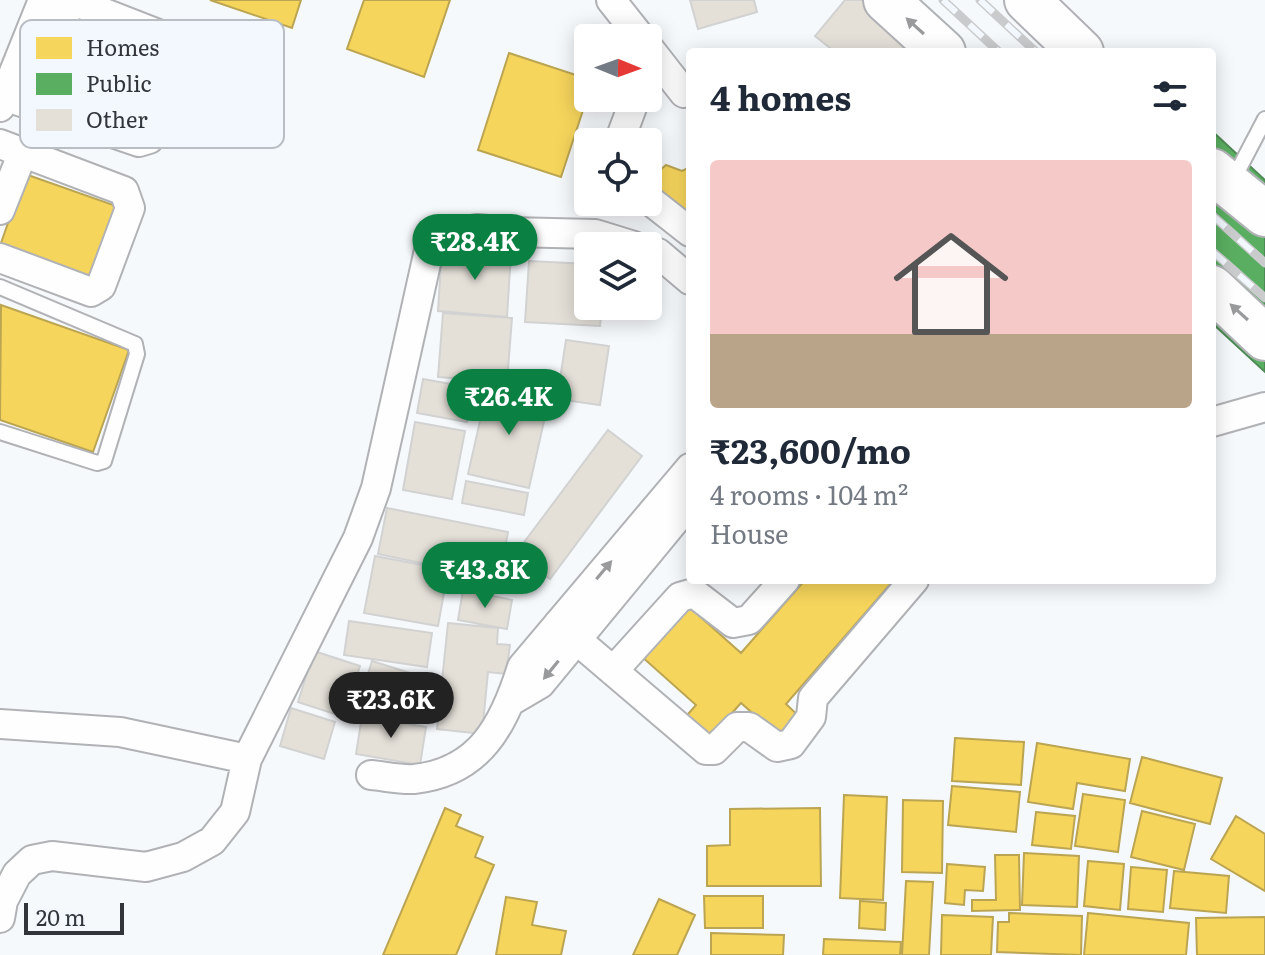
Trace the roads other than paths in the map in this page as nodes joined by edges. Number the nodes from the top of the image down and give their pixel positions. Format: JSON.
{"nodes":[{"id":1,"x":43,"y":0,"type":"edge"},
{"id":2,"x":70,"y":0,"type":"edge"},
{"id":3,"x":611,"y":0,"type":"edge"},
{"id":4,"x":886,"y":0,"type":"edge"},
{"id":5,"x":1027,"y":0,"type":"edge"},
{"id":6,"x":35,"y":20,"type":"edge"},
{"id":7,"x":63,"y":20,"type":"edge"},
{"id":8,"x":122,"y":20,"type":"edge"},
{"id":9,"x":630,"y":24,"type":"edge"},
{"id":10,"x":939,"y":48,"type":"edge"},
{"id":11,"x":1068,"y":48,"type":"edge"},
{"id":12,"x":20,"y":57,"type":"edge"},
{"id":13,"x":2,"y":102,"type":"edge"},
{"id":14,"x":1265,"y":119,"type":"edge"},
{"id":15,"x":11,"y":148,"type":"edge"},
{"id":16,"x":1246,"y":196,"type":"edge"},
{"id":17,"x":0,"y":210,"type":"edge"},
{"id":18,"x":662,"y":210,"type":"edge"},
{"id":19,"x":686,"y":229,"type":"edge"},
{"id":20,"x":574,"y":234,"type":"edge"},
{"id":21,"x":662,"y":256,"type":"edge"},
{"id":22,"x":0,"y":258,"type":"edge"},
{"id":23,"x":686,"y":277,"type":"edge"},
{"id":24,"x":0,"y":287,"type":"edge"},
{"id":25,"x":1216,"y":292,"type":"edge"},
{"id":26,"x":1265,"y":338,"type":"edge"},
{"id":27,"x":1265,"y":407,"type":"edge"},
{"id":28,"x":1216,"y":421,"type":"edge"},
{"id":29,"x":0,"y":432,"type":"edge"},
{"id":30,"x":686,"y":478,"type":"edge"},
{"id":31,"x":673,"y":511,"type":"edge"},
{"id":32,"x":781,"y":584,"type":"edge"},
{"id":33,"x":911,"y":584,"type":"edge"},
{"id":34,"x":567,"y":632,"type":"junction"},
{"id":35,"x":613,"y":671,"type":"junction"},
{"id":36,"x":0,"y":724,"type":"edge"},
{"id":37,"x":247,"y":759,"type":"junction"},
{"id":38,"x":371,"y":775,"type":"dead end"},
{"id":39,"x":0,"y":918,"type":"edge"}],
"edges":[{"from":1,"to":6,"type":"street"},
{"from":2,"to":7,"type":"street"},
{"from":2,"to":8,"type":"street"},
{"from":3,"to":9,"type":"street"},
{"from":10,"to":4,"type":"main road","one_way":true},
{"from":5,"to":11,"type":"main road"},
{"from":12,"to":13,"type":"street"},
{"from":14,"to":16,"type":"lane"},
{"from":15,"to":17,"type":"street"},
{"from":15,"to":22,"type":"street"},
{"from":18,"to":19,"type":"street"},
{"from":20,"to":37,"type":"street"},
{"from":21,"to":23,"type":"street"},
{"from":24,"to":29,"type":"lane"},
{"from":26,"to":25,"type":"main road","one_way":true},
{"from":27,"to":28,"type":"street"},
{"from":30,"to":31,"type":"street"},
{"from":31,"to":34,"type":"street"},
{"from":32,"to":35,"type":"street"},
{"from":33,"to":35,"type":"street"},
{"from":34,"to":35,"type":"street"},
{"from":34,"to":38,"type":"street"},
{"from":36,"to":37,"type":"street"},
{"from":37,"to":39,"type":"street"}]}
